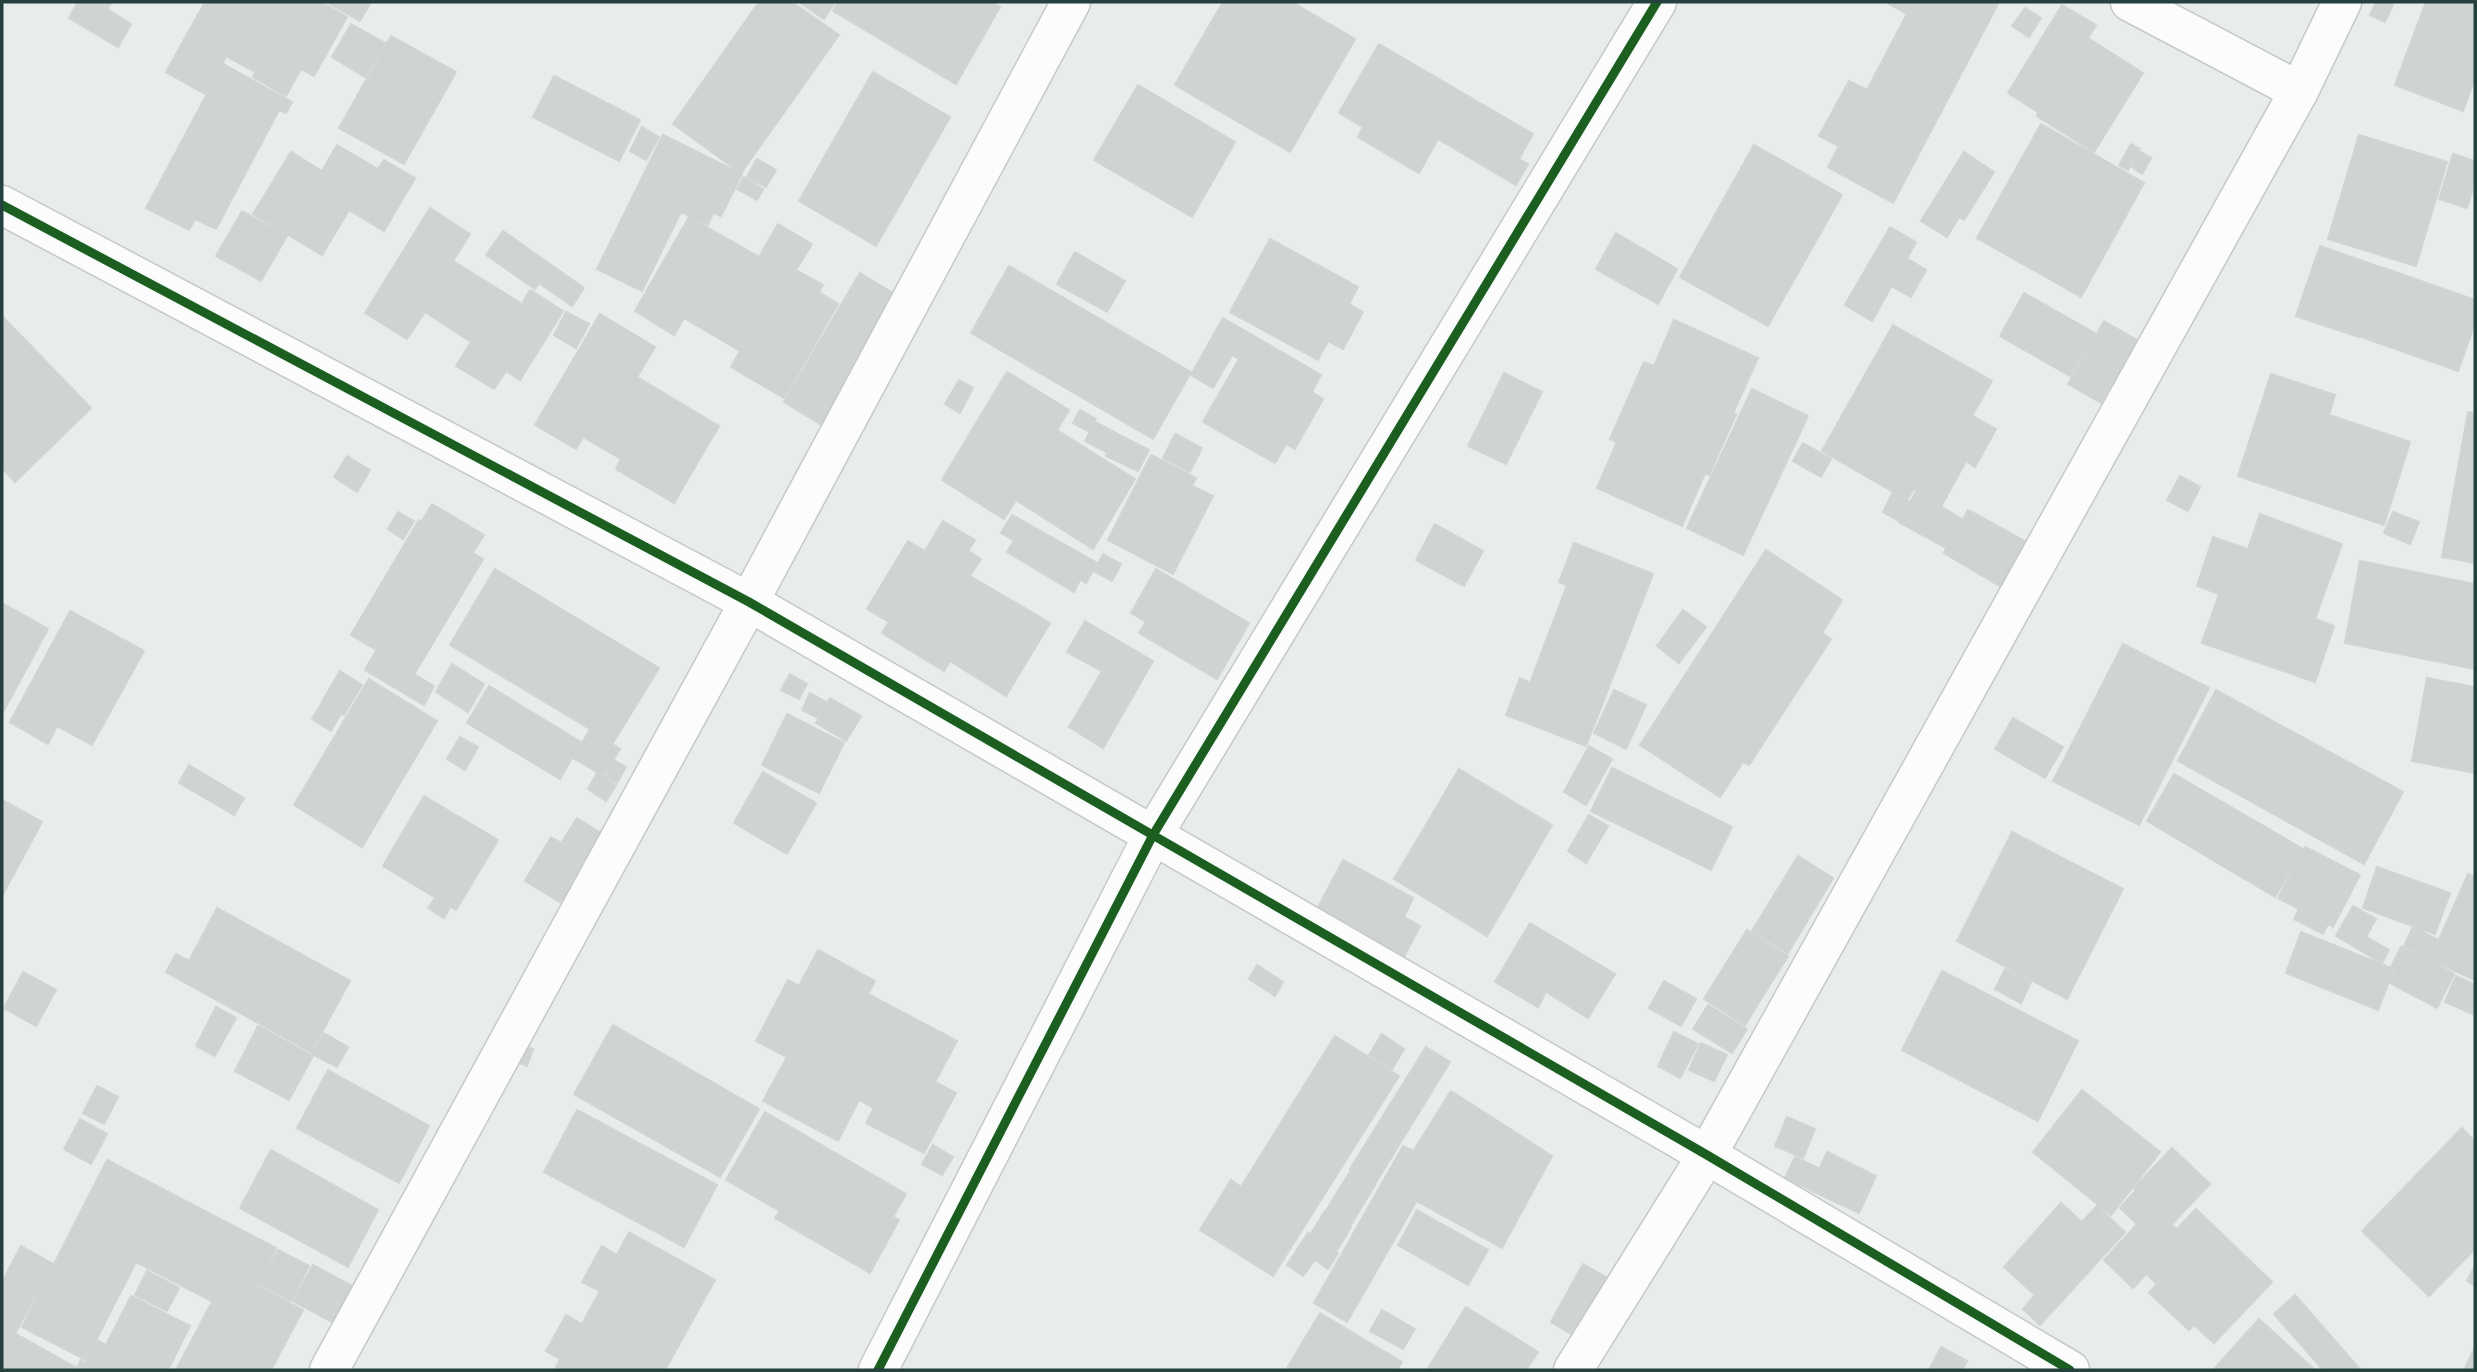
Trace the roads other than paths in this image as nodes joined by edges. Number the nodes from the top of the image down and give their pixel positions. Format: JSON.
{"nodes":[{"id":1,"x":1071,"y":2,"type":"edge"},
{"id":2,"x":1657,"y":2,"type":"edge"},
{"id":3,"x":2130,"y":2,"type":"edge"},
{"id":4,"x":2342,"y":2,"type":"edge"},
{"id":5,"x":2299,"y":91,"type":"junction"},
{"id":6,"x":2,"y":205,"type":"edge"},
{"id":7,"x":749,"y":602,"type":"junction"},
{"id":8,"x":1153,"y":835,"type":"junction"},
{"id":9,"x":1707,"y":1155,"type":"junction"},
{"id":10,"x":329,"y":1370,"type":"edge"},
{"id":11,"x":878,"y":1370,"type":"edge"},
{"id":12,"x":1573,"y":1370,"type":"edge"},
{"id":13,"x":2070,"y":1370,"type":"edge"}],
"edges":[{"from":1,"to":7,"type":"street"},
{"from":2,"to":8,"type":"street"},
{"from":3,"to":5,"type":"street"},
{"from":4,"to":5,"type":"street"},
{"from":5,"to":9,"type":"street"},
{"from":6,"to":7,"type":"street"},
{"from":7,"to":8,"type":"street"},
{"from":7,"to":10,"type":"street"},
{"from":8,"to":9,"type":"street"},
{"from":8,"to":11,"type":"street"},
{"from":9,"to":12,"type":"street"},
{"from":9,"to":13,"type":"street"}]}
